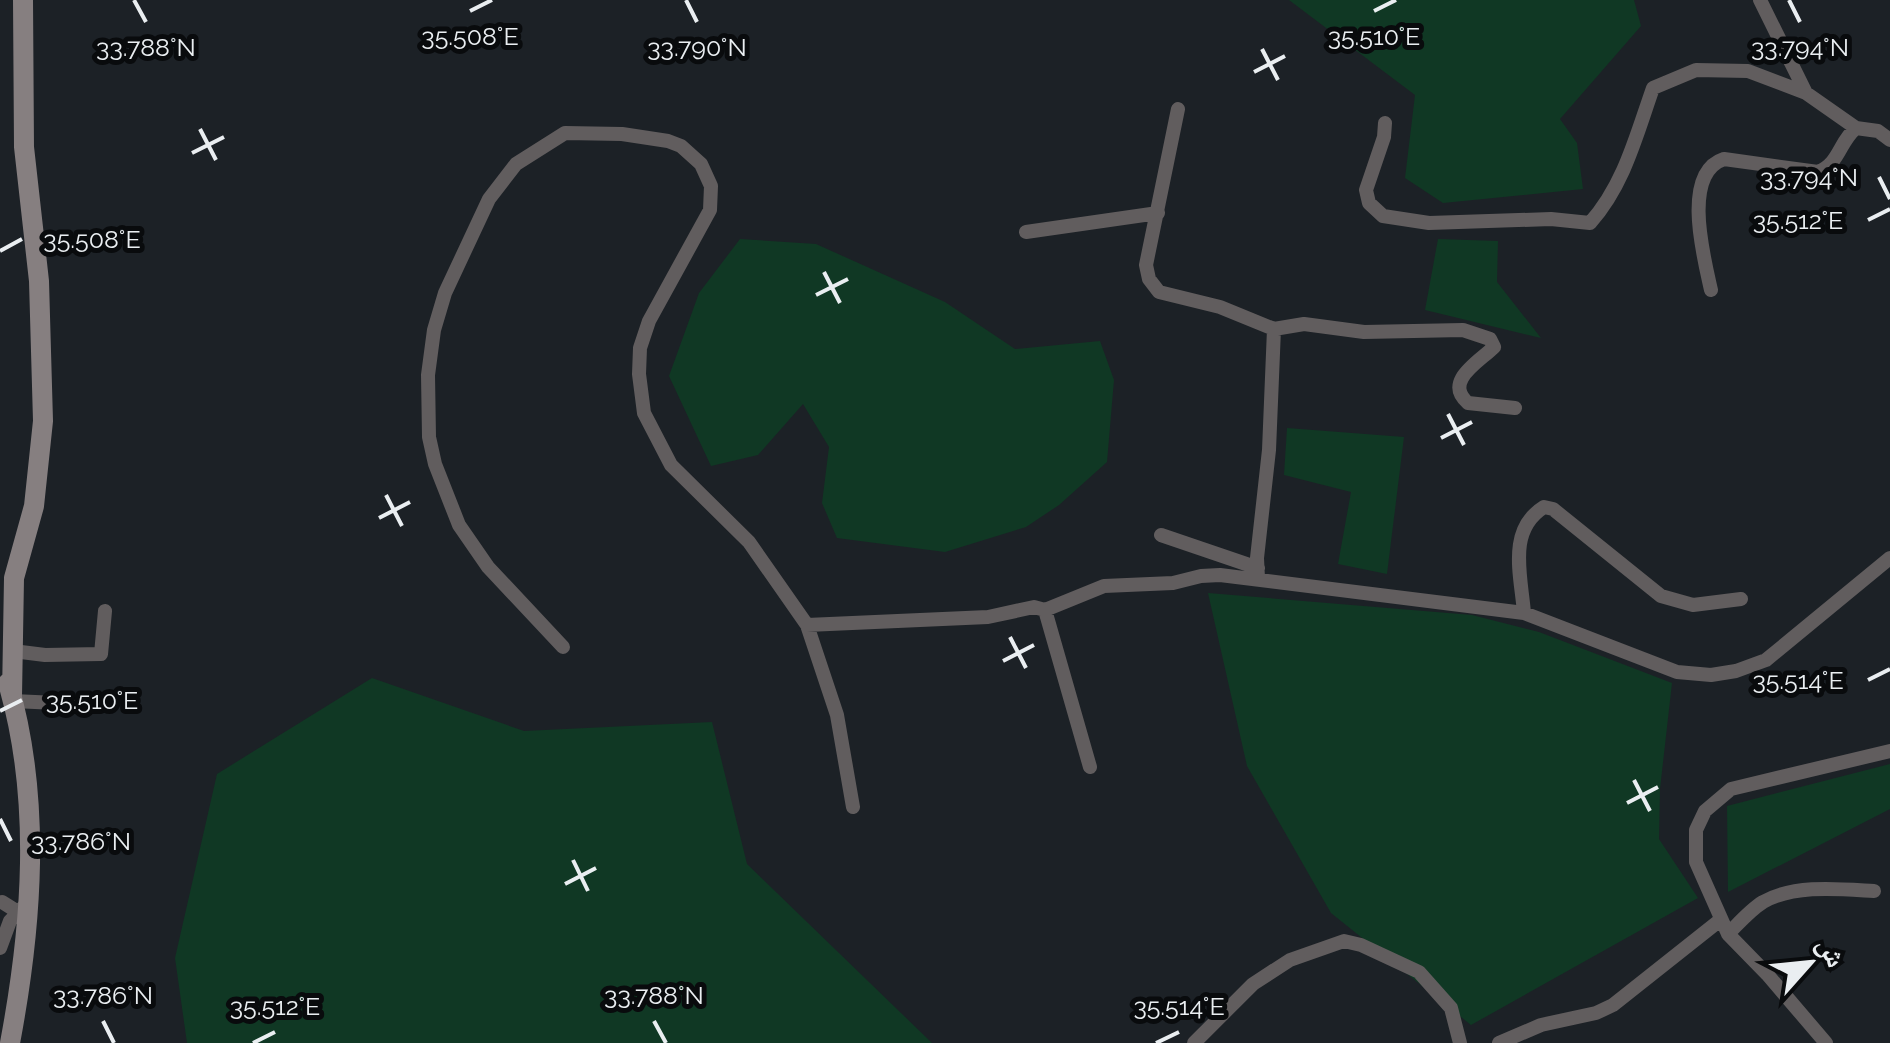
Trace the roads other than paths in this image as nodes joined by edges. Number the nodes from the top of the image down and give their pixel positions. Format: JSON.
{"nodes":[{"id":1,"x":23,"y":0,"type":"edge"},
{"id":2,"x":1760,"y":0,"type":"edge"},
{"id":3,"x":1806,"y":93,"type":"junction"},
{"id":4,"x":1178,"y":109,"type":"dead end"},
{"id":5,"x":1385,"y":122,"type":"dead end"},
{"id":6,"x":1856,"y":128,"type":"junction"},
{"id":7,"x":1890,"y":140,"type":"edge"},
{"id":8,"x":1158,"y":213,"type":"junction"},
{"id":9,"x":1026,"y":232,"type":"dead end"},
{"id":10,"x":1710,"y":290,"type":"dead end"},
{"id":11,"x":1274,"y":330,"type":"junction"},
{"id":12,"x":1515,"y":408,"type":"dead end"},
{"id":13,"x":1161,"y":534,"type":"dead end"},
{"id":14,"x":1890,"y":558,"type":"edge"},
{"id":15,"x":1258,"y":573,"type":"junction"},
{"id":16,"x":7,"y":582,"type":"edge"},
{"id":17,"x":1741,"y":600,"type":"dead end"},
{"id":18,"x":1046,"y":610,"type":"junction"},
{"id":19,"x":105,"y":611,"type":"dead end"},
{"id":20,"x":1524,"y":612,"type":"junction"},
{"id":21,"x":807,"y":624,"type":"junction"},
{"id":22,"x":564,"y":646,"type":"dead end"},
{"id":23,"x":6,"y":653,"type":"edge"},
{"id":24,"x":12,"y":698,"type":"junction"},
{"id":25,"x":79,"y":704,"type":"dead end"},
{"id":26,"x":1890,"y":751,"type":"edge"},
{"id":27,"x":1090,"y":767,"type":"dead end"},
{"id":28,"x":852,"y":806,"type":"dead end"},
{"id":29,"x":1874,"y":891,"type":"dead end"},
{"id":30,"x":2,"y":902,"type":"edge"},
{"id":31,"x":23,"y":907,"type":"junction"},
{"id":32,"x":1724,"y":928,"type":"junction"},
{"id":33,"x":0,"y":948,"type":"edge"},
{"id":34,"x":10,"y":1043,"type":"edge"},
{"id":35,"x":1194,"y":1043,"type":"edge"},
{"id":36,"x":1460,"y":1043,"type":"edge"},
{"id":37,"x":1499,"y":1043,"type":"edge"},
{"id":38,"x":1826,"y":1043,"type":"edge"}],
"edges":[{"from":1,"to":16,"type":"main road"},
{"from":2,"to":3,"type":"street"},
{"from":3,"to":5,"type":"street"},
{"from":3,"to":6,"type":"street"},
{"from":4,"to":8,"type":"street"},
{"from":6,"to":7,"type":"street"},
{"from":6,"to":10,"type":"street"},
{"from":8,"to":9,"type":"street"},
{"from":8,"to":11,"type":"street"},
{"from":11,"to":12,"type":"street"},
{"from":11,"to":15,"type":"street"},
{"from":13,"to":15,"type":"street"},
{"from":14,"to":20,"type":"street"},
{"from":15,"to":18,"type":"street"},
{"from":15,"to":20,"type":"street"},
{"from":16,"to":23,"type":"main road"},
{"from":17,"to":20,"type":"street"},
{"from":18,"to":21,"type":"street"},
{"from":18,"to":27,"type":"street"},
{"from":19,"to":23,"type":"street"},
{"from":21,"to":22,"type":"street"},
{"from":21,"to":28,"type":"street"},
{"from":23,"to":24,"type":"main road"},
{"from":24,"to":25,"type":"street"},
{"from":24,"to":31,"type":"main road"},
{"from":26,"to":32,"type":"street"},
{"from":29,"to":32,"type":"street"},
{"from":30,"to":31,"type":"street"},
{"from":31,"to":33,"type":"street"},
{"from":31,"to":34,"type":"main road"},
{"from":32,"to":37,"type":"street"},
{"from":32,"to":38,"type":"street"},
{"from":35,"to":36,"type":"street"}]}
